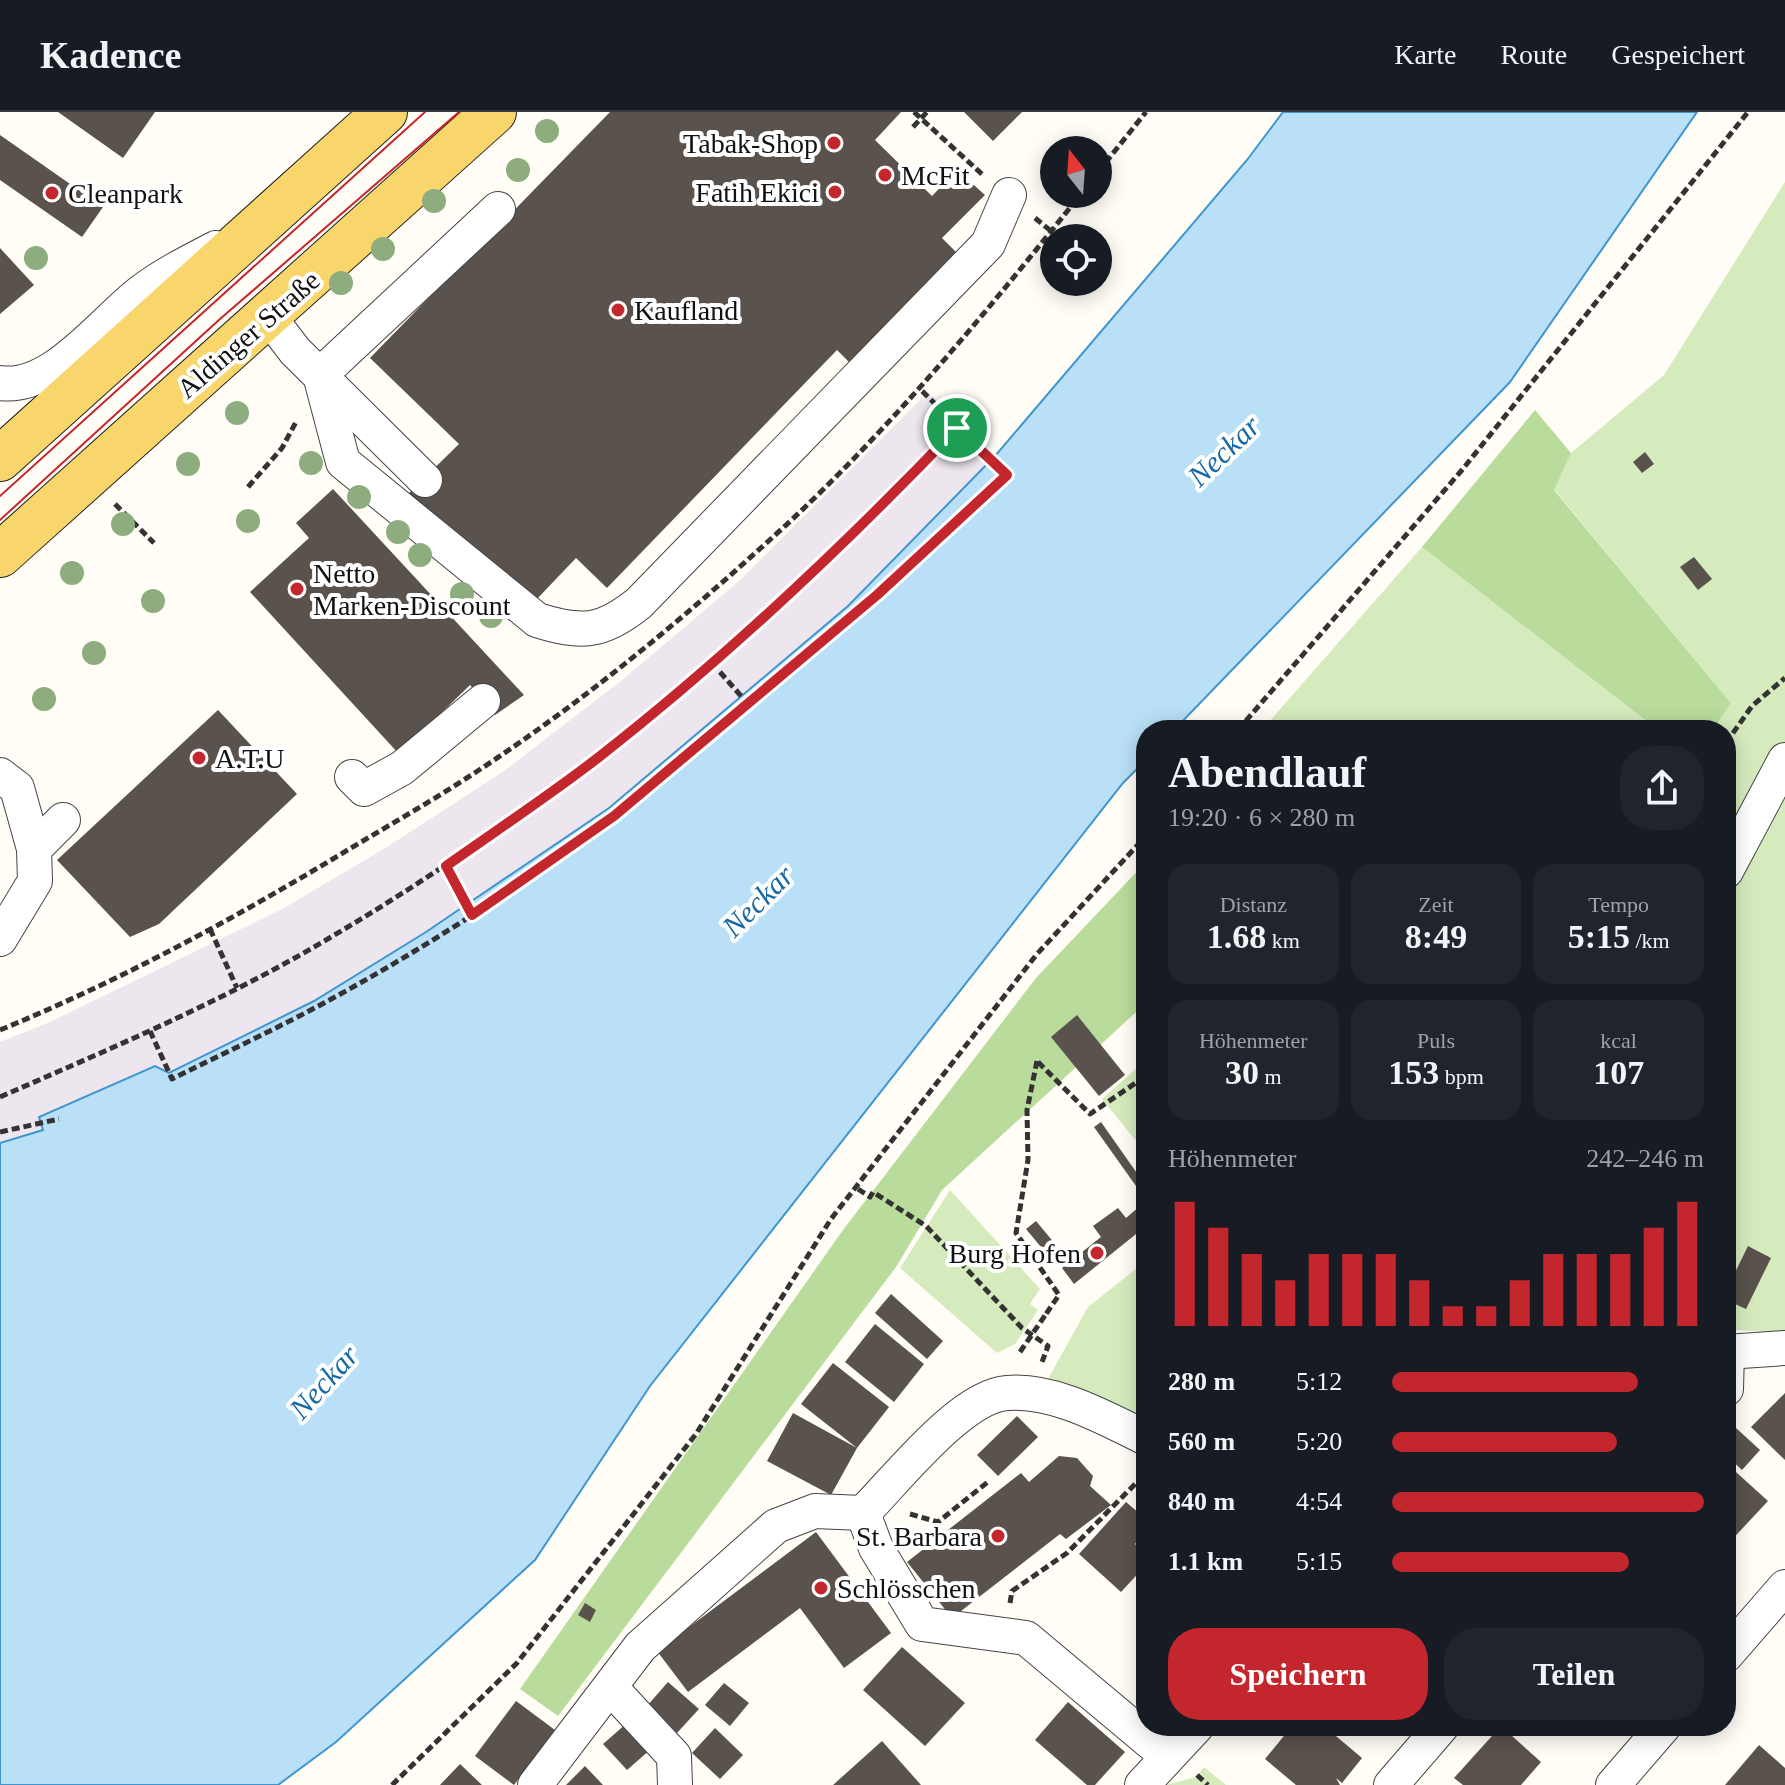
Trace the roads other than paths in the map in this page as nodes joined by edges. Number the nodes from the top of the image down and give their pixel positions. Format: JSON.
{"nodes":[{"id":1,"x":385,"y":112,"type":"edge"},
{"id":2,"x":494,"y":112,"type":"edge"},
{"id":3,"x":1009,"y":195,"type":"road end"},
{"id":4,"x":498,"y":209,"type":"dead end"},
{"id":5,"x":255,"y":228,"type":"junction"},
{"id":6,"x":269,"y":317,"type":"junction"},
{"id":7,"x":320,"y":375,"type":"junction"},
{"id":8,"x":3,"y":387,"type":"edge"},
{"id":9,"x":0,"y":459,"type":"edge"},
{"id":10,"x":425,"y":480,"type":"dead end"},
{"id":11,"x":0,"y":555,"type":"edge"},
{"id":12,"x":483,"y":701,"type":"dead end"},
{"id":13,"x":1785,"y":760,"type":"edge"},
{"id":14,"x":352,"y":777,"type":"dead end"},
{"id":15,"x":10,"y":789,"type":"edge"},
{"id":16,"x":63,"y":820,"type":"dead end"},
{"id":17,"x":34,"y":849,"type":"junction"},
{"id":18,"x":1736,"y":852,"type":"edge"},
{"id":19,"x":0,"y":939,"type":"edge"},
{"id":20,"x":1785,"y":1348,"type":"edge"},
{"id":21,"x":1736,"y":1351,"type":"edge"},
{"id":22,"x":1136,"y":1434,"type":"edge"},
{"id":23,"x":869,"y":1506,"type":"junction"},
{"id":24,"x":1785,"y":1587,"type":"edge"},
{"id":25,"x":1736,"y":1643,"type":"edge"},
{"id":26,"x":611,"y":1688,"type":"junction"},
{"id":27,"x":1136,"y":1730,"type":"edge"},
{"id":28,"x":1143,"y":1736,"type":"edge"},
{"id":29,"x":1187,"y":1736,"type":"edge"},
{"id":30,"x":1433,"y":1736,"type":"edge"},
{"id":31,"x":1655,"y":1736,"type":"edge"},
{"id":32,"x":1167,"y":1756,"type":"junction"},
{"id":33,"x":535,"y":1785,"type":"edge"},
{"id":34,"x":675,"y":1785,"type":"edge"},
{"id":35,"x":1142,"y":1785,"type":"edge"},
{"id":36,"x":1391,"y":1785,"type":"edge"},
{"id":37,"x":1613,"y":1785,"type":"edge"}],
"edges":[{"from":1,"to":5,"type":"main road"},
{"from":2,"to":6,"type":"main road","name":"Aldinger Straße"},
{"from":3,"to":7,"type":"street"},
{"from":4,"to":7,"type":"street"},
{"from":5,"to":8,"type":"street"},
{"from":5,"to":9,"type":"main road"},
{"from":6,"to":7,"type":"street"},
{"from":6,"to":11,"type":"main road","name":"Aldinger Straße"},
{"from":7,"to":10,"type":"street"},
{"from":12,"to":14,"type":"street"},
{"from":13,"to":18,"type":"street"},
{"from":15,"to":17,"type":"street"},
{"from":16,"to":17,"type":"street"},
{"from":17,"to":19,"type":"street"},
{"from":20,"to":21,"type":"street"},
{"from":22,"to":23,"type":"street"},
{"from":23,"to":26,"type":"street"},
{"from":23,"to":27,"type":"street"},
{"from":24,"to":25,"type":"street"},
{"from":26,"to":33,"type":"street"},
{"from":26,"to":34,"type":"street"},
{"from":28,"to":32,"type":"street"},
{"from":29,"to":32,"type":"street"},
{"from":30,"to":36,"type":"street"},
{"from":31,"to":37,"type":"street"},
{"from":32,"to":35,"type":"street"}]}
